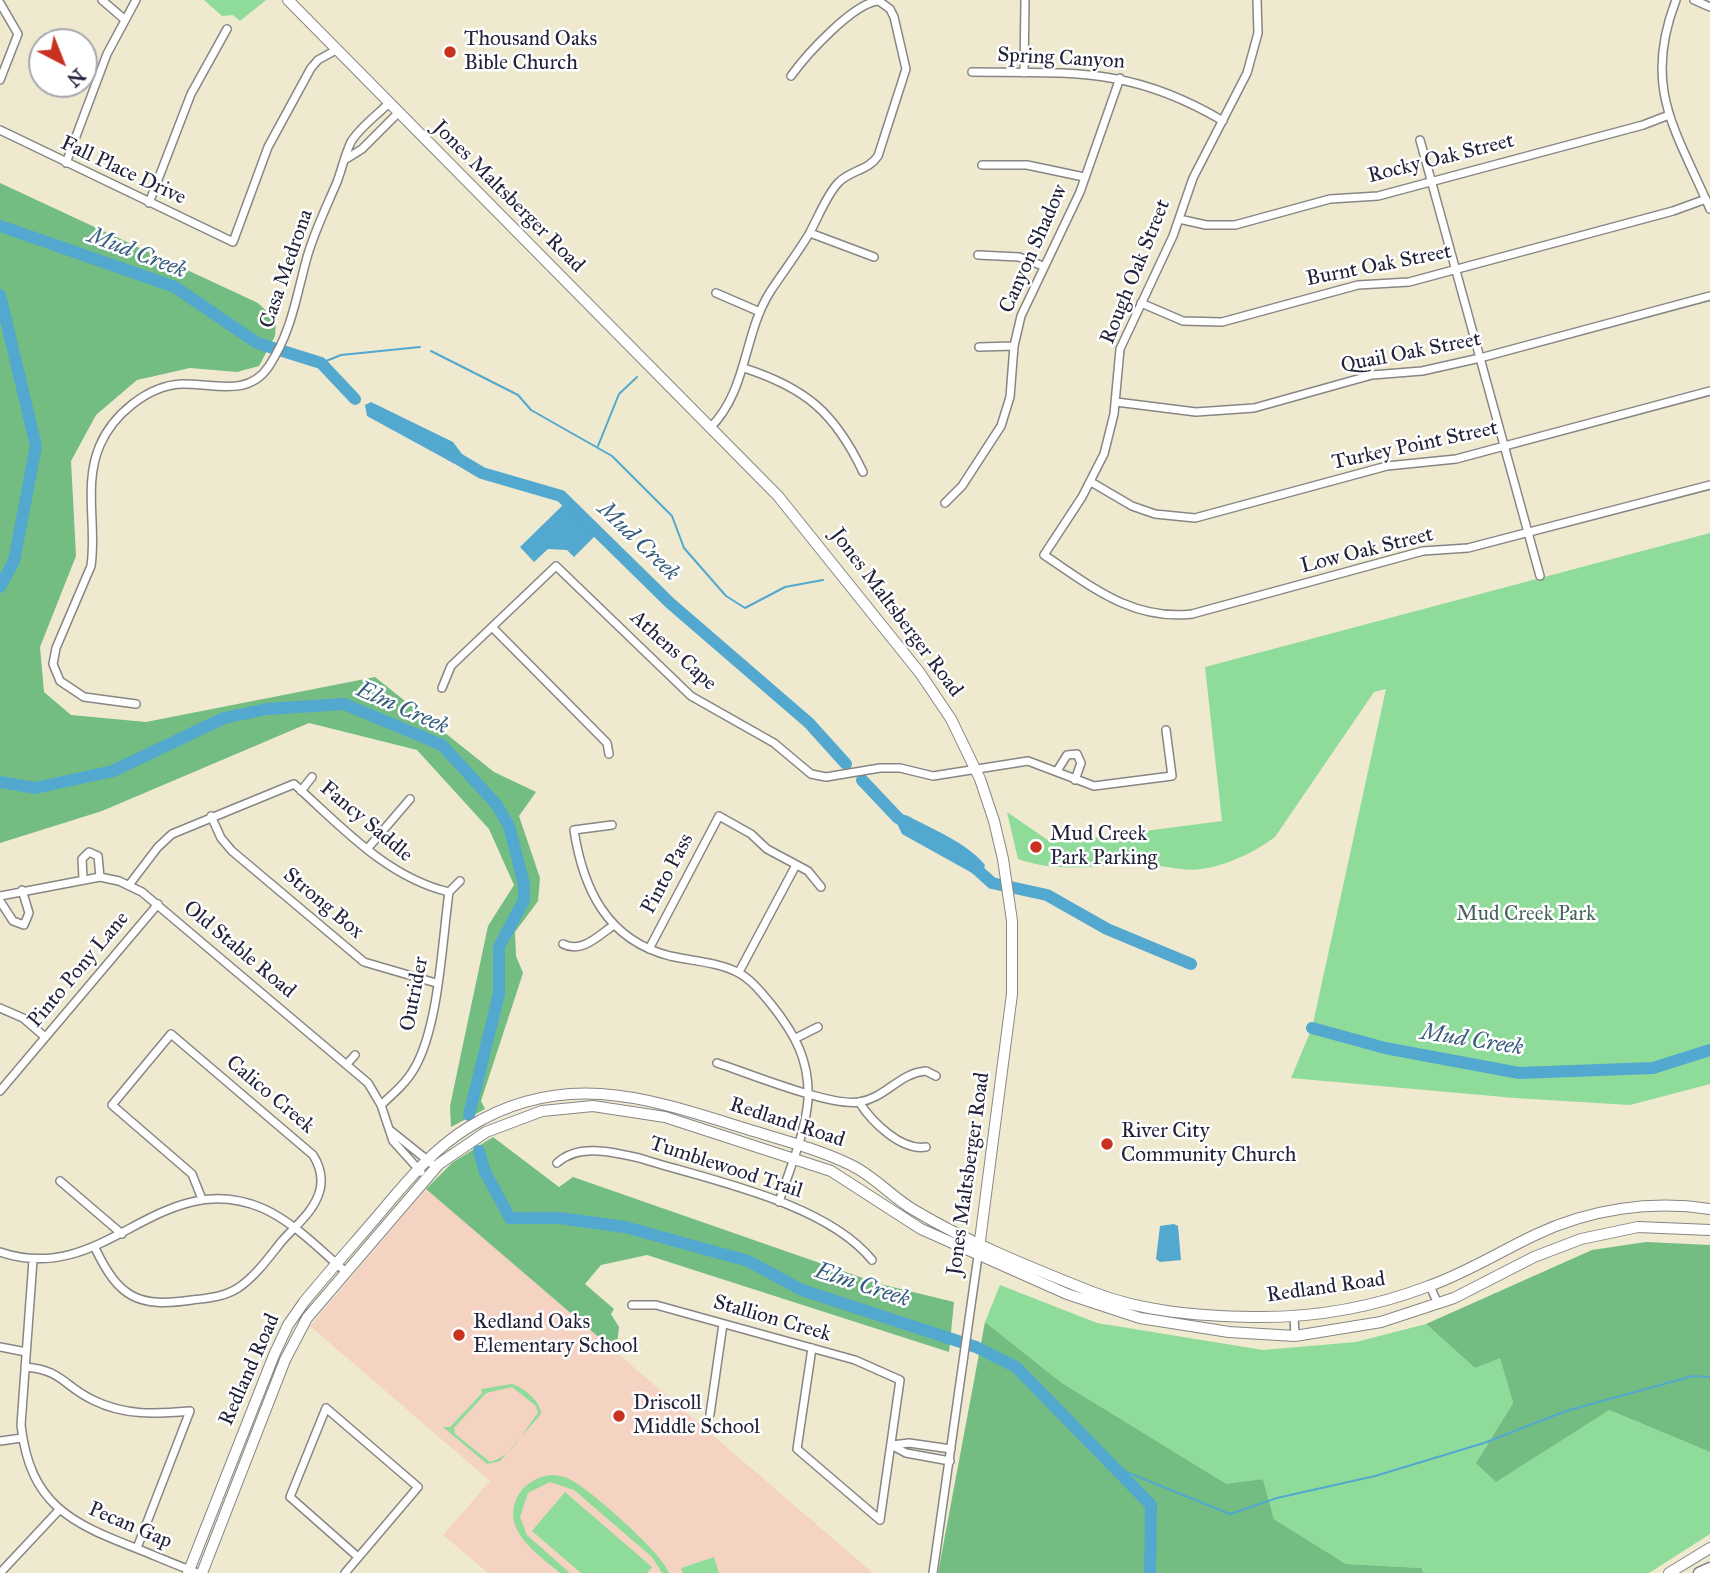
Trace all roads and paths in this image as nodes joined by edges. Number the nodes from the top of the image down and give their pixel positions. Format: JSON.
{"nodes":[{"id":1,"x":102,"y":0,"type":"edge"},
{"id":2,"x":136,"y":0,"type":"edge"},
{"id":3,"x":289,"y":0,"type":"edge"},
{"id":4,"x":1025,"y":0,"type":"edge"},
{"id":5,"x":1257,"y":0,"type":"edge"},
{"id":6,"x":1676,"y":0,"type":"edge"},
{"id":7,"x":1694,"y":0,"type":"edge"},
{"id":8,"x":0,"y":3,"type":"edge"},
{"id":9,"x":1710,"y":7,"type":"edge"},
{"id":10,"x":124,"y":19,"type":"junction"},
{"id":11,"x":227,"y":29,"type":"dead end"},
{"id":12,"x":336,"y":50,"type":"junction"},
{"id":13,"x":972,"y":72,"type":"dead end"},
{"id":14,"x":1024,"y":73,"type":"junction"},
{"id":15,"x":791,"y":76,"type":"dead end"},
{"id":16,"x":1120,"y":78,"type":"junction"},
{"id":17,"x":0,"y":80,"type":"edge"},
{"id":18,"x":388,"y":104,"type":"junction"},
{"id":19,"x":398,"y":113,"type":"junction"},
{"id":20,"x":1669,"y":115,"type":"junction"},
{"id":21,"x":1223,"y":121,"type":"junction"},
{"id":22,"x":368,"y":124,"type":"junction"},
{"id":23,"x":0,"y":130,"type":"edge"},
{"id":24,"x":377,"y":134,"type":"junction"},
{"id":25,"x":1420,"y":140,"type":"dead end"},
{"id":26,"x":345,"y":160,"type":"junction"},
{"id":27,"x":66,"y":163,"type":"junction"},
{"id":28,"x":982,"y":165,"type":"dead end"},
{"id":29,"x":1084,"y":177,"type":"junction"},
{"id":30,"x":1431,"y":181,"type":"junction"},
{"id":31,"x":1706,"y":199,"type":"junction"},
{"id":32,"x":149,"y":202,"type":"junction"},
{"id":33,"x":1710,"y":209,"type":"edge"},
{"id":34,"x":1179,"y":219,"type":"junction"},
{"id":35,"x":810,"y":233,"type":"junction"},
{"id":36,"x":978,"y":255,"type":"dead end"},
{"id":37,"x":874,"y":257,"type":"dead end"},
{"id":38,"x":1043,"y":267,"type":"junction"},
{"id":39,"x":1456,"y":269,"type":"junction"},
{"id":40,"x":716,"y":293,"type":"dead end"},
{"id":41,"x":1710,"y":296,"type":"edge"},
{"id":42,"x":1141,"y":303,"type":"junction"},
{"id":43,"x":760,"y":312,"type":"junction"},
{"id":44,"x":1014,"y":346,"type":"junction"},
{"id":45,"x":979,"y":347,"type":"dead end"},
{"id":46,"x":1480,"y":358,"type":"junction"},
{"id":47,"x":744,"y":368,"type":"junction"},
{"id":48,"x":1710,"y":391,"type":"edge"},
{"id":49,"x":1116,"y":402,"type":"junction"},
{"id":50,"x":710,"y":428,"type":"junction"},
{"id":51,"x":1504,"y":446,"type":"junction"},
{"id":52,"x":863,"y":472,"type":"dead end"},
{"id":53,"x":1091,"y":482,"type":"junction"},
{"id":54,"x":1710,"y":485,"type":"edge"},
{"id":55,"x":945,"y":503,"type":"dead end"},
{"id":56,"x":1528,"y":534,"type":"junction"},
{"id":57,"x":1044,"y":555,"type":"joint"},
{"id":58,"x":1540,"y":576,"type":"dead end"},
{"id":59,"x":492,"y":627,"type":"junction"},
{"id":60,"x":442,"y":688,"type":"dead end"},
{"id":61,"x":136,"y":704,"type":"dead end"},
{"id":62,"x":1166,"y":730,"type":"dead end"},
{"id":63,"x":609,"y":754,"type":"dead end"},
{"id":64,"x":976,"y":771,"type":"junction"},
{"id":65,"x":1057,"y":771,"type":"junction"},
{"id":66,"x":313,"y":777,"type":"dead end"},
{"id":67,"x":1074,"y":779,"type":"junction"},
{"id":68,"x":301,"y":791,"type":"junction"},
{"id":69,"x":410,"y":799,"type":"dead end"},
{"id":70,"x":211,"y":817,"type":"junction"},
{"id":71,"x":612,"y":825,"type":"dead end"},
{"id":72,"x":368,"y":848,"type":"junction"},
{"id":73,"x":796,"y":865,"type":"junction"},
{"id":74,"x":100,"y":877,"type":"junction"},
{"id":75,"x":83,"y":878,"type":"junction"},
{"id":76,"x":460,"y":881,"type":"dead end"},
{"id":77,"x":129,"y":885,"type":"junction"},
{"id":78,"x":821,"y":887,"type":"dead end"},
{"id":79,"x":22,"y":890,"type":"junction"},
{"id":80,"x":449,"y":892,"type":"junction"},
{"id":81,"x":0,"y":896,"type":"edge"},
{"id":82,"x":0,"y":901,"type":"edge"},
{"id":83,"x":158,"y":904,"type":"junction"},
{"id":84,"x":614,"y":925,"type":"junction"},
{"id":85,"x":563,"y":944,"type":"dead end"},
{"id":86,"x":649,"y":949,"type":"junction"},
{"id":87,"x":739,"y":972,"type":"junction"},
{"id":88,"x":436,"y":984,"type":"junction"},
{"id":89,"x":0,"y":1007,"type":"edge"},
{"id":90,"x":818,"y":1027,"type":"dead end"},
{"id":91,"x":45,"y":1037,"type":"junction"},
{"id":92,"x":796,"y":1038,"type":"junction"},
{"id":93,"x":355,"y":1055,"type":"dead end"},
{"id":94,"x":717,"y":1063,"type":"dead end"},
{"id":95,"x":347,"y":1064,"type":"junction"},
{"id":96,"x":936,"y":1076,"type":"dead end"},
{"id":97,"x":0,"y":1091,"type":"edge"},
{"id":98,"x":808,"y":1092,"type":"junction"},
{"id":99,"x":568,"y":1093,"type":"junction"},
{"id":100,"x":636,"y":1096,"type":"junction"},
{"id":101,"x":859,"y":1102,"type":"junction"},
{"id":102,"x":381,"y":1105,"type":"junction"},
{"id":103,"x":570,"y":1107,"type":"junction"},
{"id":104,"x":634,"y":1110,"type":"junction"},
{"id":105,"x":391,"y":1131,"type":"junction"},
{"id":106,"x":797,"y":1145,"type":"junction"},
{"id":107,"x":926,"y":1147,"type":"dead end"},
{"id":108,"x":793,"y":1158,"type":"junction"},
{"id":109,"x":837,"y":1158,"type":"junction"},
{"id":110,"x":427,"y":1159,"type":"junction"},
{"id":111,"x":557,"y":1163,"type":"dead end"},
{"id":112,"x":436,"y":1167,"type":"junction"},
{"id":113,"x":418,"y":1169,"type":"junction"},
{"id":114,"x":831,"y":1171,"type":"junction"},
{"id":115,"x":427,"y":1177,"type":"junction"},
{"id":116,"x":60,"y":1181,"type":"dead end"},
{"id":117,"x":202,"y":1199,"type":"junction"},
{"id":118,"x":779,"y":1202,"type":"junction"},
{"id":119,"x":1710,"y":1209,"type":"edge"},
{"id":120,"x":1577,"y":1219,"type":"junction"},
{"id":121,"x":295,"y":1228,"type":"junction"},
{"id":122,"x":1710,"y":1230,"type":"edge"},
{"id":123,"x":122,"y":1234,"type":"junction"},
{"id":124,"x":1581,"y":1238,"type":"junction"},
{"id":125,"x":979,"y":1244,"type":"junction"},
{"id":126,"x":95,"y":1248,"type":"junction"},
{"id":127,"x":0,"y":1252,"type":"edge"},
{"id":128,"x":978,"y":1256,"type":"junction"},
{"id":129,"x":33,"y":1260,"type":"junction"},
{"id":130,"x":872,"y":1260,"type":"dead end"},
{"id":131,"x":337,"y":1264,"type":"junction"},
{"id":132,"x":346,"y":1272,"type":"junction"},
{"id":133,"x":1430,"y":1286,"type":"junction"},
{"id":134,"x":1438,"y":1304,"type":"junction"},
{"id":135,"x":632,"y":1305,"type":"dead end"},
{"id":136,"x":297,"y":1311,"type":"junction"},
{"id":137,"x":1294,"y":1316,"type":"junction"},
{"id":138,"x":307,"y":1318,"type":"junction"},
{"id":139,"x":723,"y":1324,"type":"junction"},
{"id":140,"x":1295,"y":1336,"type":"junction"},
{"id":141,"x":0,"y":1348,"type":"edge"},
{"id":142,"x":812,"y":1348,"type":"junction"},
{"id":143,"x":26,"y":1352,"type":"junction"},
{"id":144,"x":25,"y":1367,"type":"junction"},
{"id":145,"x":710,"y":1414,"type":"dead end"},
{"id":146,"x":22,"y":1438,"type":"junction"},
{"id":147,"x":0,"y":1441,"type":"edge"},
{"id":148,"x":891,"y":1445,"type":"junction"},
{"id":149,"x":951,"y":1449,"type":"junction"},
{"id":150,"x":950,"y":1461,"type":"junction"},
{"id":151,"x":60,"y":1509,"type":"junction"},
{"id":152,"x":137,"y":1548,"type":"junction"},
{"id":153,"x":1710,"y":1549,"type":"edge"},
{"id":154,"x":358,"y":1557,"type":"junction"},
{"id":155,"x":1710,"y":1568,"type":"edge"},
{"id":156,"x":194,"y":1572,"type":"edge"},
{"id":157,"x":0,"y":1573,"type":"edge"},
{"id":158,"x":345,"y":1573,"type":"edge"},
{"id":159,"x":933,"y":1573,"type":"edge"},
{"id":160,"x":1670,"y":1573,"type":"edge"},
{"id":161,"x":1699,"y":1573,"type":"edge"}],
"edges":[{"from":1,"to":10,"type":"street"},
{"from":2,"to":10,"type":"street"},
{"from":3,"to":12,"type":"main road","name":"Jones Maltsberger Road"},
{"from":4,"to":14,"type":"street"},
{"from":5,"to":21,"type":"street","name":"Rough Oak Street"},
{"from":6,"to":20,"type":"street"},
{"from":7,"to":9,"type":"street"},
{"from":8,"to":17,"type":"street"},
{"from":10,"to":27,"type":"street"},
{"from":11,"to":32,"type":"street"},
{"from":12,"to":18,"type":"main road","name":"Jones Maltsberger Road"},
{"from":12,"to":32,"type":"street","name":"Fall Place Drive"},
{"from":13,"to":14,"type":"street","name":"Spring Canyon"},
{"from":14,"to":16,"type":"street","name":"Spring Canyon"},
{"from":15,"to":35,"type":"street"},
{"from":16,"to":21,"type":"street","name":"Spring Canyon"},
{"from":16,"to":29,"type":"street","name":"Canyon Shadow"},
{"from":18,"to":19,"type":"main road","name":"Jones Maltsberger Road"},
{"from":18,"to":22,"type":"street","name":"Casa Medrona"},
{"from":19,"to":24,"type":"street","name":"Casa Medrona"},
{"from":19,"to":50,"type":"main road","name":"Jones Maltsberger Road"},
{"from":20,"to":30,"type":"street","name":"Rocky Oak Street"},
{"from":20,"to":31,"type":"street"},
{"from":21,"to":34,"type":"street","name":"Rough Oak Street"},
{"from":22,"to":24,"type":"street"},
{"from":22,"to":26,"type":"street","name":"Casa Medrona"},
{"from":23,"to":27,"type":"street","name":"Fall Place Drive"},
{"from":24,"to":26,"type":"street","name":"Casa Medrona"},
{"from":25,"to":30,"type":"street"},
{"from":26,"to":61,"type":"street","name":"Casa Medrona"},
{"from":27,"to":32,"type":"street","name":"Fall Place Drive"},
{"from":28,"to":29,"type":"street"},
{"from":29,"to":38,"type":"street","name":"Canyon Shadow"},
{"from":30,"to":34,"type":"street","name":"Rocky Oak Street"},
{"from":30,"to":39,"type":"street"},
{"from":31,"to":33,"type":"street"},
{"from":31,"to":39,"type":"street","name":"Burnt Oak Street"},
{"from":34,"to":42,"type":"street","name":"Rough Oak Street"},
{"from":35,"to":37,"type":"street"},
{"from":35,"to":43,"type":"street"},
{"from":36,"to":38,"type":"street"},
{"from":38,"to":44,"type":"street","name":"Canyon Shadow"},
{"from":39,"to":42,"type":"street","name":"Burnt Oak Street"},
{"from":39,"to":46,"type":"street"},
{"from":40,"to":43,"type":"street"},
{"from":41,"to":46,"type":"street","name":"Quail Oak Street"},
{"from":42,"to":49,"type":"street","name":"Rough Oak Street"},
{"from":43,"to":47,"type":"street"},
{"from":44,"to":45,"type":"street"},
{"from":44,"to":55,"type":"street","name":"Canyon Shadow"},
{"from":46,"to":49,"type":"street","name":"Quail Oak Street"},
{"from":46,"to":51,"type":"street"},
{"from":47,"to":50,"type":"street"},
{"from":47,"to":52,"type":"street"},
{"from":48,"to":51,"type":"street","name":"Turkey Point Street"},
{"from":49,"to":53,"type":"street","name":"Rough Oak Street"},
{"from":50,"to":64,"type":"main road","name":"Jones Maltsberger Road"},
{"from":51,"to":53,"type":"street","name":"Turkey Point Street"},
{"from":51,"to":56,"type":"street"},
{"from":53,"to":57,"type":"street","name":"Rough Oak Street"},
{"from":54,"to":56,"type":"street","name":"Low Oak Street"},
{"from":56,"to":57,"type":"street","name":"Low Oak Street"},
{"from":56,"to":58,"type":"street"},
{"from":59,"to":60,"type":"street","name":"Athens Cape"},
{"from":59,"to":63,"type":"street"},
{"from":59,"to":64,"type":"street","name":"Athens Cape"},
{"from":62,"to":67,"type":"street"},
{"from":64,"to":65,"type":"street"},
{"from":64,"to":125,"type":"main road","name":"Jones Maltsberger Road"},
{"from":65,"to":67,"type":"street"},
{"from":65,"to":67,"type":"street"},
{"from":66,"to":68,"type":"street","name":"Fancy Saddle"},
{"from":68,"to":70,"type":"street","name":"Fancy Saddle"},
{"from":68,"to":72,"type":"street","name":"Fancy Saddle"},
{"from":69,"to":72,"type":"street"},
{"from":70,"to":77,"type":"street"},
{"from":70,"to":88,"type":"street","name":"Strong Box"},
{"from":71,"to":84,"type":"street"},
{"from":72,"to":80,"type":"street","name":"Fancy Saddle"},
{"from":73,"to":78,"type":"street"},
{"from":73,"to":86,"type":"street","name":"Pinto Pass"},
{"from":73,"to":87,"type":"street"},
{"from":74,"to":75,"type":"street","name":"Old Stable Road"},
{"from":74,"to":75,"type":"street"},
{"from":74,"to":77,"type":"street","name":"Old Stable Road"},
{"from":75,"to":79,"type":"street","name":"Old Stable Road"},
{"from":76,"to":80,"type":"street"},
{"from":77,"to":83,"type":"street","name":"Old Stable Road"},
{"from":79,"to":81,"type":"street","name":"Old Stable Road"},
{"from":79,"to":82,"type":"street"},
{"from":80,"to":88,"type":"street","name":"Outrider"},
{"from":83,"to":91,"type":"street","name":"Pinto Pony Lane"},
{"from":83,"to":95,"type":"street","name":"Old Stable Road"},
{"from":84,"to":85,"type":"street"},
{"from":84,"to":86,"type":"street"},
{"from":86,"to":87,"type":"street"},
{"from":87,"to":92,"type":"street"},
{"from":88,"to":102,"type":"street","name":"Outrider"},
{"from":89,"to":91,"type":"street"},
{"from":90,"to":92,"type":"street"},
{"from":91,"to":97,"type":"street","name":"Pinto Pony Lane"},
{"from":92,"to":98,"type":"street"},
{"from":93,"to":95,"type":"street"},
{"from":94,"to":98,"type":"street"},
{"from":95,"to":102,"type":"street","name":"Old Stable Road"},
{"from":96,"to":101,"type":"street"},
{"from":98,"to":101,"type":"street"},
{"from":98,"to":106,"type":"street"},
{"from":99,"to":100,"type":"main road","name":"Redland Road"},
{"from":99,"to":103,"type":"street"},
{"from":99,"to":110,"type":"main road","name":"Redland Road"},
{"from":100,"to":104,"type":"street"},
{"from":100,"to":106,"type":"main road","name":"Redland Road"},
{"from":101,"to":107,"type":"street"},
{"from":102,"to":105,"type":"street","name":"Old Stable Road"},
{"from":103,"to":104,"type":"main road","name":"Redland Road"},
{"from":103,"to":112,"type":"main road","name":"Redland Road"},
{"from":104,"to":108,"type":"main road","name":"Redland Road"},
{"from":105,"to":110,"type":"street"},
{"from":105,"to":113,"type":"street","name":"Old Stable Road"},
{"from":106,"to":108,"type":"street"},
{"from":106,"to":109,"type":"main road","name":"Redland Road"},
{"from":108,"to":114,"type":"main road","name":"Redland Road"},
{"from":108,"to":118,"type":"street"},
{"from":109,"to":114,"type":"street"},
{"from":109,"to":125,"type":"main road","name":"Redland Road"},
{"from":110,"to":112,"type":"street"},
{"from":110,"to":113,"type":"main road","name":"Redland Road"},
{"from":111,"to":118,"type":"street","name":"Tumblewood Trail"},
{"from":112,"to":115,"type":"main road","name":"Redland Road"},
{"from":113,"to":115,"type":"street","name":"Old Stable Road"},
{"from":113,"to":131,"type":"main road","name":"Redland Road"},
{"from":114,"to":128,"type":"main road","name":"Redland Road"},
{"from":115,"to":132,"type":"main road","name":"Redland Road"},
{"from":116,"to":123,"type":"street"},
{"from":117,"to":121,"type":"street"},
{"from":117,"to":121,"type":"street","name":"Calico Creek"},
{"from":117,"to":123,"type":"street"},
{"from":118,"to":130,"type":"street","name":"Tumblewood Trail"},
{"from":119,"to":120,"type":"main road","name":"Redland Road"},
{"from":120,"to":124,"type":"main road"},
{"from":120,"to":133,"type":"main road","name":"Redland Road"},
{"from":121,"to":126,"type":"street","name":"Calico Creek"},
{"from":121,"to":131,"type":"street"},
{"from":122,"to":124,"type":"main road","name":"Redland Road"},
{"from":123,"to":126,"type":"street"},
{"from":124,"to":134,"type":"main road","name":"Redland Road"},
{"from":125,"to":128,"type":"main road","name":"Jones Maltsberger Road"},
{"from":125,"to":137,"type":"main road","name":"Redland Road"},
{"from":126,"to":129,"type":"street"},
{"from":127,"to":129,"type":"street"},
{"from":128,"to":140,"type":"main road","name":"Redland Road"},
{"from":128,"to":149,"type":"street","name":"Jones Maltsberger Road"},
{"from":129,"to":143,"type":"street","name":"Pecan Gap"},
{"from":131,"to":132,"type":"street"},
{"from":131,"to":136,"type":"main road","name":"Redland Road"},
{"from":132,"to":138,"type":"main road","name":"Redland Road"},
{"from":133,"to":134,"type":"street"},
{"from":133,"to":137,"type":"main road","name":"Redland Road"},
{"from":134,"to":140,"type":"main road","name":"Redland Road"},
{"from":135,"to":139,"type":"street","name":"Stallion Creek"},
{"from":136,"to":138,"type":"street"},
{"from":136,"to":156,"type":"main road","name":"Redland Road"},
{"from":137,"to":140,"type":"street"},
{"from":138,"to":156,"type":"main road","name":"Redland Road"},
{"from":139,"to":142,"type":"street","name":"Stallion Creek"},
{"from":139,"to":145,"type":"street"},
{"from":141,"to":143,"type":"street"},
{"from":142,"to":148,"type":"street","name":"Stallion Creek"},
{"from":142,"to":148,"type":"street"},
{"from":143,"to":144,"type":"street","name":"Pecan Gap"},
{"from":144,"to":146,"type":"street","name":"Pecan Gap"},
{"from":144,"to":152,"type":"street"},
{"from":146,"to":147,"type":"street"},
{"from":146,"to":151,"type":"street","name":"Pecan Gap"},
{"from":148,"to":149,"type":"street"},
{"from":148,"to":150,"type":"street"},
{"from":149,"to":150,"type":"street","name":"Jones Maltsberger Road"},
{"from":150,"to":159,"type":"street","name":"Jones Maltsberger Road"},
{"from":151,"to":152,"type":"street","name":"Pecan Gap"},
{"from":151,"to":157,"type":"street"},
{"from":152,"to":156,"type":"street","name":"Pecan Gap"},
{"from":153,"to":160,"type":"main road"},
{"from":154,"to":154,"type":"street"},
{"from":154,"to":158,"type":"street"},
{"from":155,"to":161,"type":"highway"}]}
